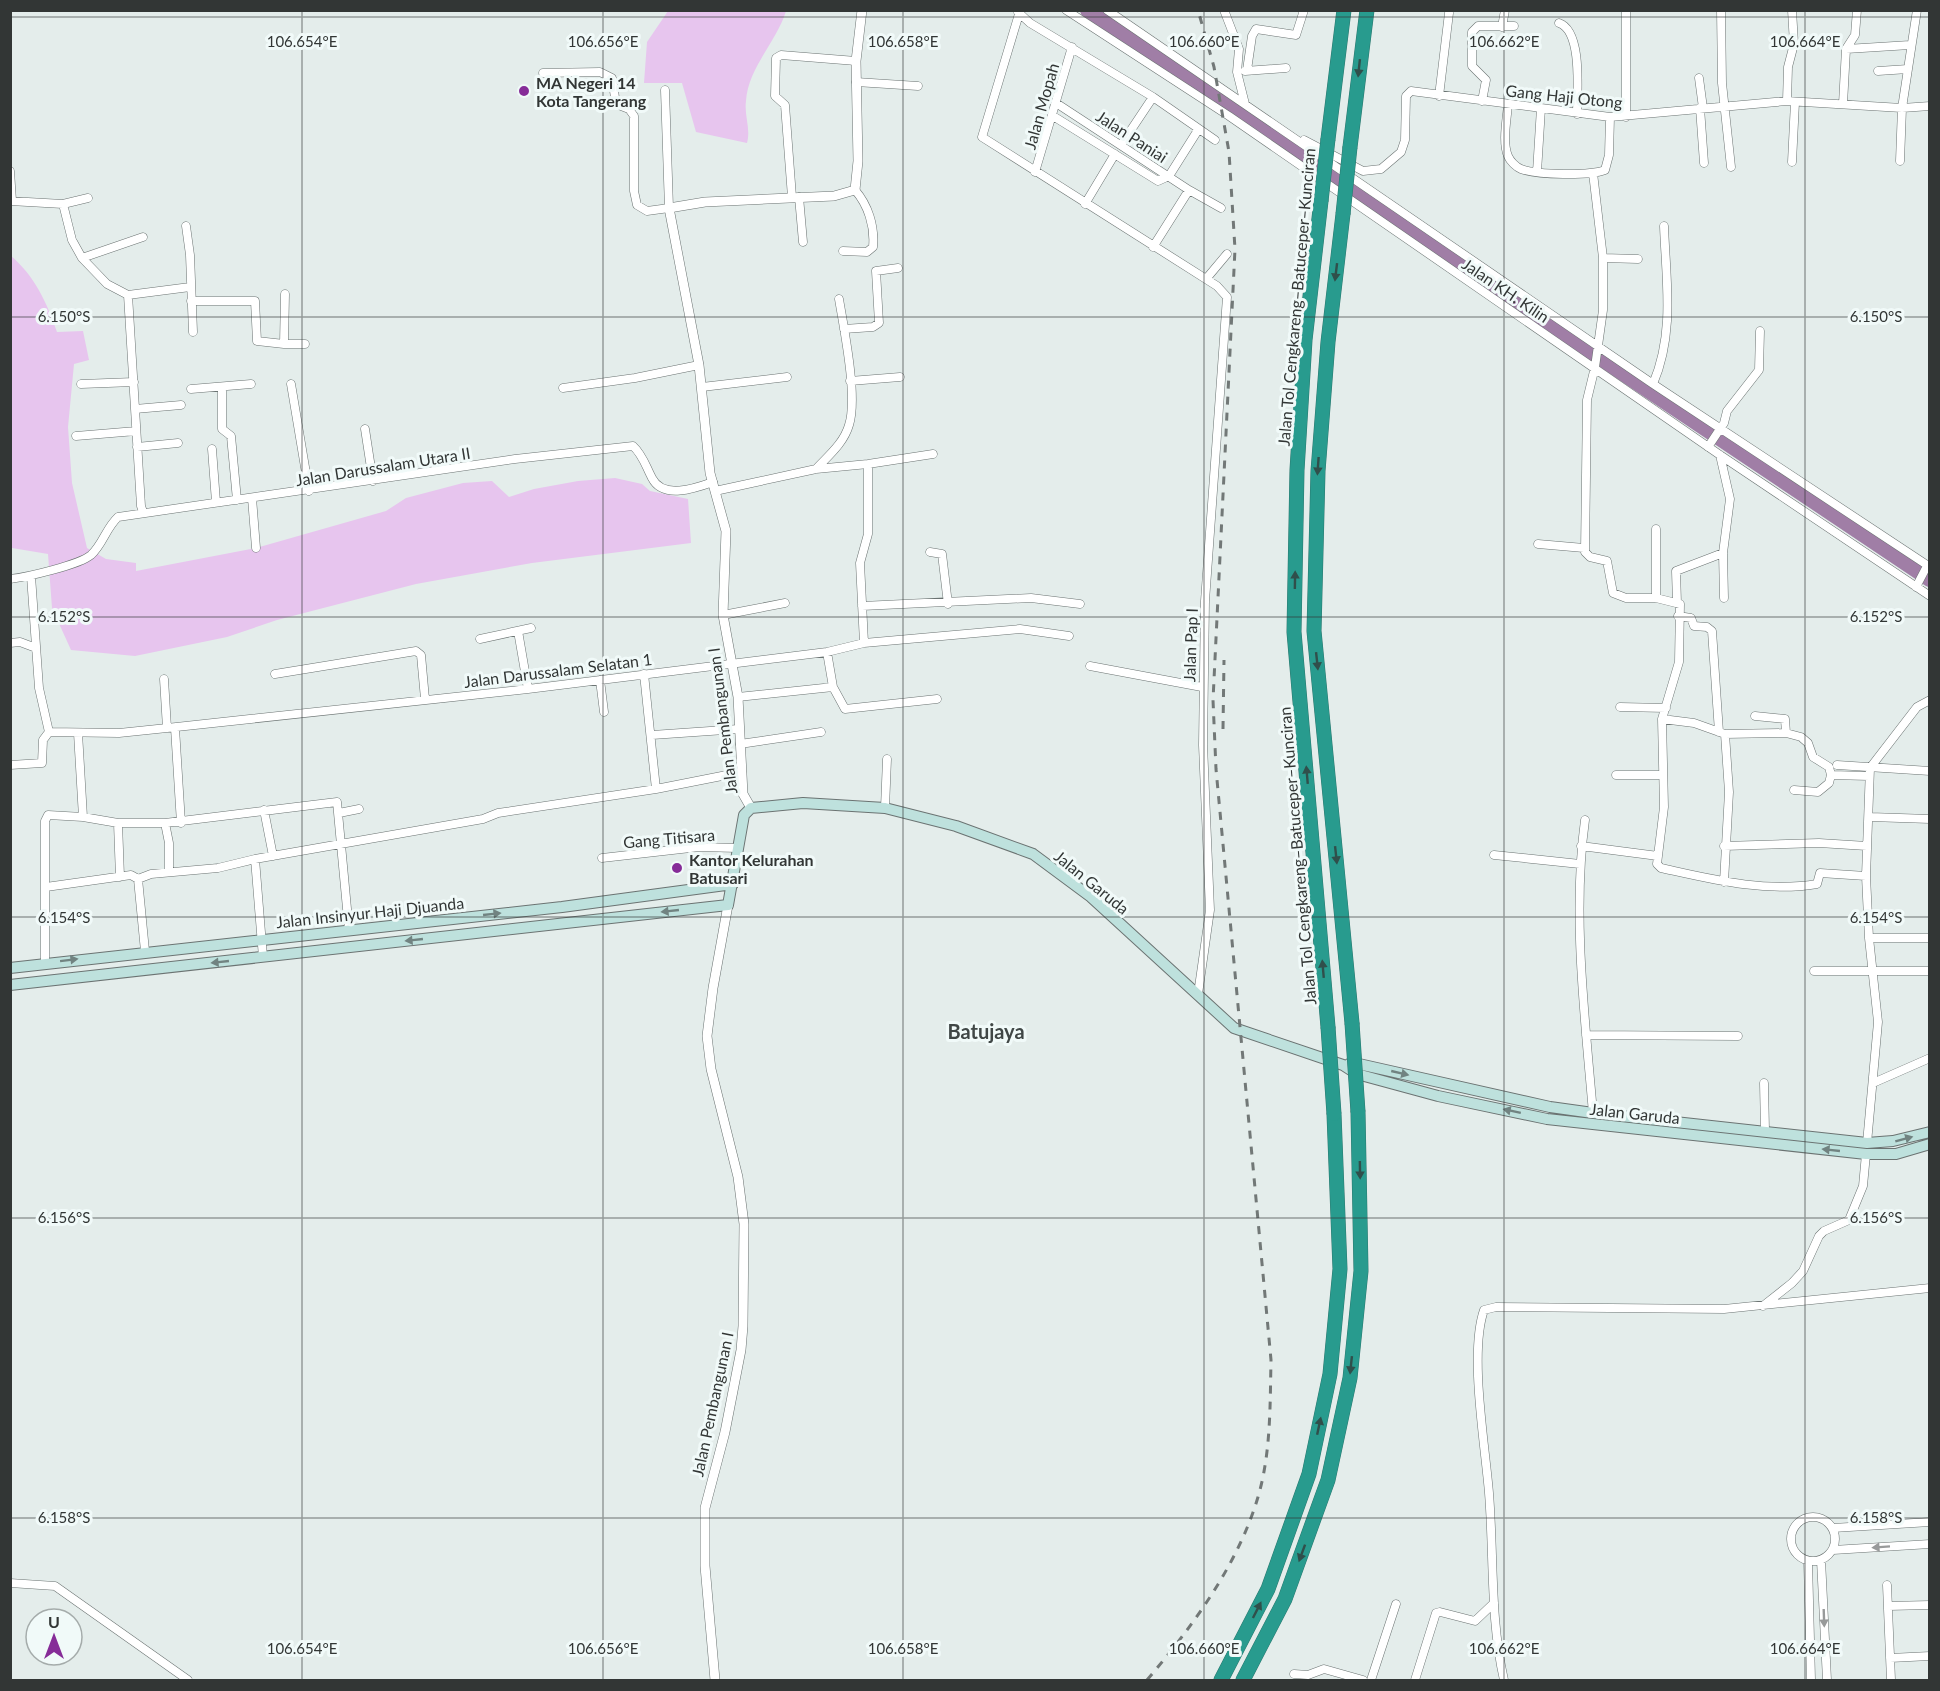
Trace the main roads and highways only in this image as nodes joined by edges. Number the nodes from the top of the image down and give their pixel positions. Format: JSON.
{"nodes":[{"id":1,"x":1344,"y":10,"type":"edge"},
{"id":2,"x":1367,"y":10,"type":"edge"},
{"id":3,"x":751,"y":808,"type":"joint"},
{"id":4,"x":733,"y":884,"type":"junction"},
{"id":5,"x":728,"y":904,"type":"joint"},
{"id":6,"x":10,"y":968,"type":"edge"},
{"id":7,"x":10,"y":985,"type":"edge"},
{"id":8,"x":1343,"y":1065,"type":"junction"},
{"id":9,"x":1442,"y":1083,"type":"junction"},
{"id":10,"x":1438,"y":1096,"type":"junction"},
{"id":11,"x":1550,"y":1107,"type":"junction"},
{"id":12,"x":1547,"y":1119,"type":"junction"},
{"id":13,"x":1699,"y":1130,"type":"junction"},
{"id":14,"x":1929,"y":1132,"type":"edge"},
{"id":15,"x":1737,"y":1134,"type":"junction"},
{"id":16,"x":1929,"y":1144,"type":"edge"},
{"id":17,"x":1866,"y":1149,"type":"junction"},
{"id":18,"x":1221,"y":1680,"type":"edge"},
{"id":19,"x":1243,"y":1680,"type":"edge"}],
"edges":[{"from":18,"to":1,"type":"highway","name":"Jalan Tol Cengkareng–Batuceper–Kunciran","one_way":true,"bridge":true},
{"from":2,"to":19,"type":"highway","one_way":true,"bridge":true},
{"from":3,"to":4,"type":"main road","name":"Jalan Pembangunan I"},
{"from":3,"to":8,"type":"main road","name":"Jalan Garuda"},
{"from":4,"to":5,"type":"main road","name":"Jalan Pembangunan I"},
{"from":6,"to":4,"type":"main road","name":"Jalan Insinyur Haji Djuanda","one_way":true},
{"from":5,"to":7,"type":"main road","name":"Jalan Insinyur Haji Djuanda","one_way":true},
{"from":8,"to":9,"type":"main road","name":"Jalan Garuda","one_way":true},
{"from":8,"to":10,"type":"main road","name":"Jalan Garuda"},
{"from":9,"to":10,"type":"main road"},
{"from":9,"to":11,"type":"main road","name":"Jalan Garuda"},
{"from":12,"to":10,"type":"main road","name":"Jalan Garuda","one_way":true},
{"from":11,"to":12,"type":"main road"},
{"from":11,"to":13,"type":"main road","name":"Jalan Garuda"},
{"from":12,"to":13,"type":"main road","name":"Jalan Garuda"},
{"from":13,"to":15,"type":"main road","name":"Jalan Garuda"},
{"from":17,"to":14,"type":"main road","name":"Jalan Garuda","one_way":true},
{"from":17,"to":15,"type":"main road","name":"Jalan Garuda","one_way":true},
{"from":15,"to":17,"type":"main road","name":"Jalan Garuda"},
{"from":16,"to":17,"type":"main road","name":"Jalan Garuda"}]}
